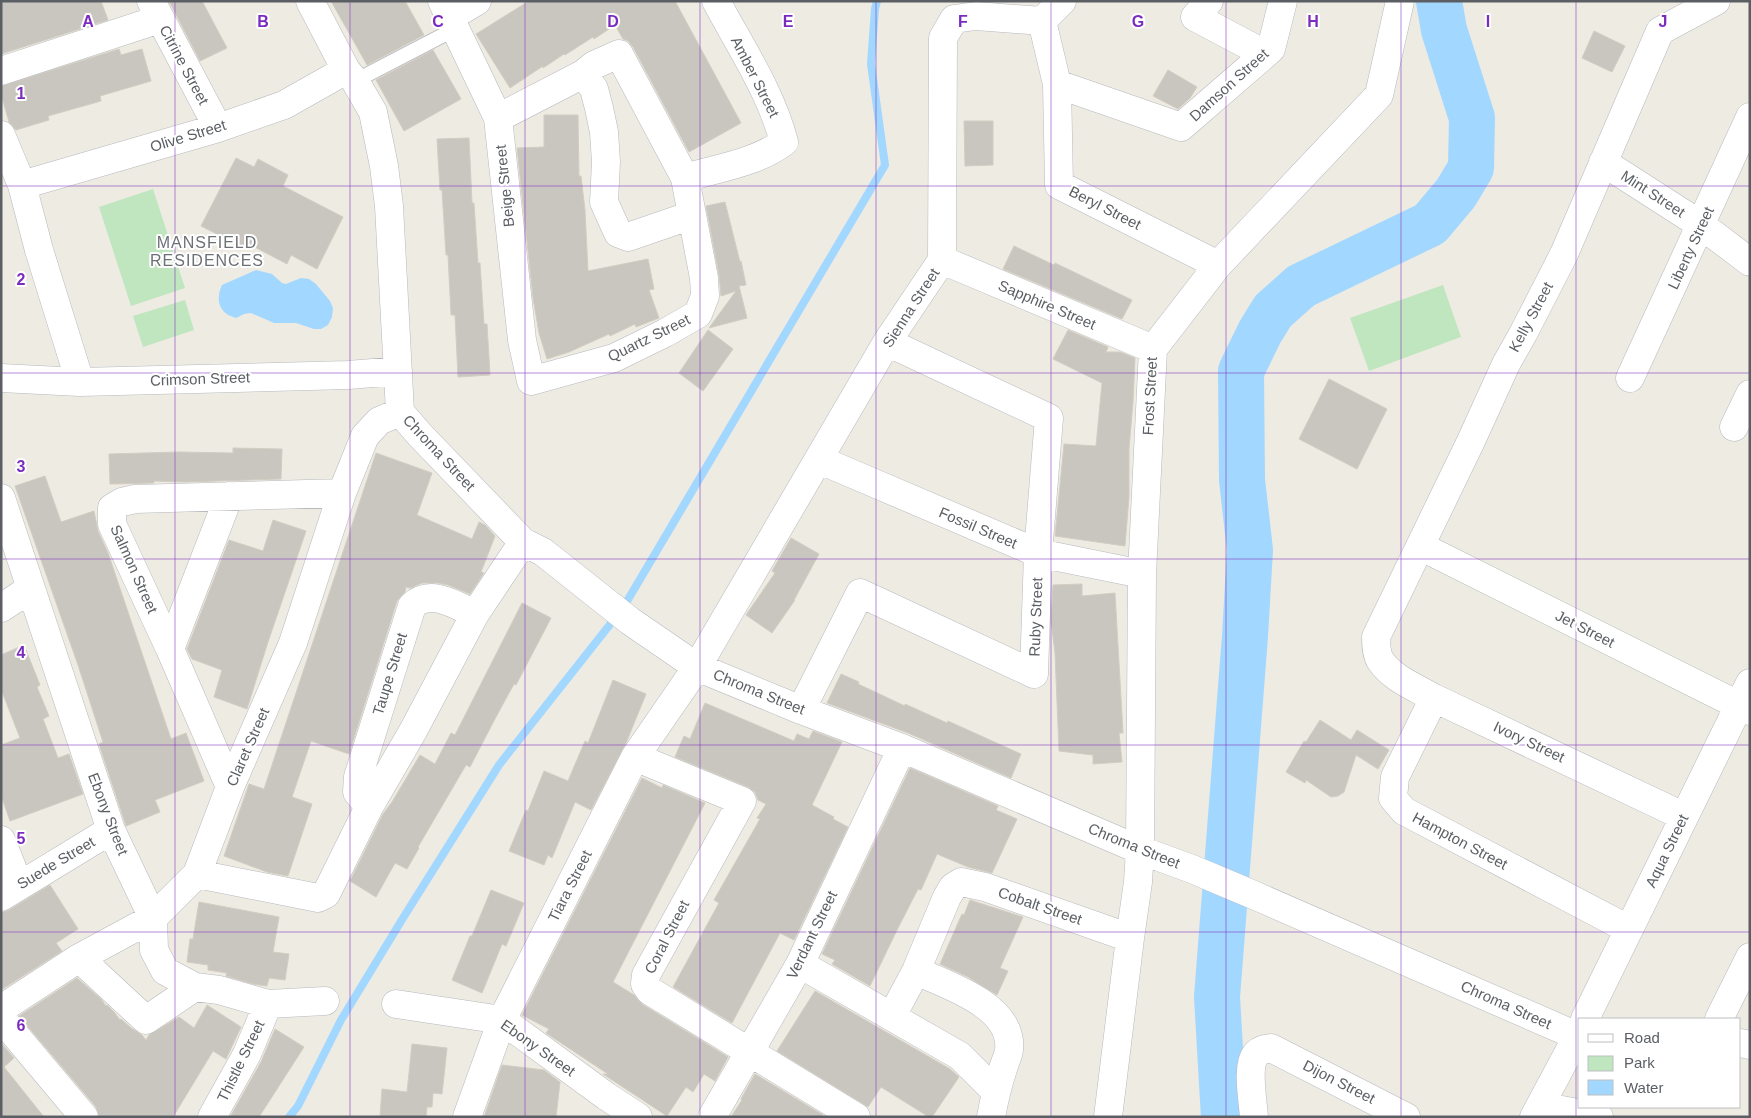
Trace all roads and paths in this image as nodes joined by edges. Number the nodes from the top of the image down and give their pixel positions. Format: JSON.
{"nodes":[{"id":1,"x":310,"y":1,"type":"edge"},
{"id":2,"x":477,"y":1,"type":"edge"},
{"id":3,"x":716,"y":1,"type":"edge"},
{"id":4,"x":1062,"y":1,"type":"edge"},
{"id":5,"x":1209,"y":1,"type":"edge"},
{"id":6,"x":1283,"y":1,"type":"edge"},
{"id":7,"x":1400,"y":1,"type":"edge"},
{"id":8,"x":1716,"y":1,"type":"edge"},
{"id":9,"x":155,"y":10,"type":"edge"},
{"id":10,"x":449,"y":16,"type":"edge"},
{"id":11,"x":1042,"y":22,"type":"junction"},
{"id":12,"x":1265,"y":54,"type":"junction"},
{"id":13,"x":1,"y":71,"type":"edge"},
{"id":14,"x":583,"y":74,"type":"junction"},
{"id":15,"x":350,"y":75,"type":"junction"},
{"id":16,"x":1057,"y":84,"type":"junction"},
{"id":17,"x":1750,"y":117,"type":"edge"},
{"id":18,"x":498,"y":118,"type":"junction"},
{"id":19,"x":218,"y":128,"type":"junction"},
{"id":20,"x":1,"y":135,"type":"edge"},
{"id":21,"x":1603,"y":162,"type":"junction"},
{"id":22,"x":685,"y":178,"type":"junction"},
{"id":23,"x":22,"y":185,"type":"junction"},
{"id":24,"x":692,"y":215,"type":"junction"},
{"id":25,"x":1702,"y":225,"type":"junction"},
{"id":26,"x":942,"y":260,"type":"junction"},
{"id":27,"x":1750,"y":262,"type":"edge"},
{"id":28,"x":1218,"y":265,"type":"junction"},
{"id":29,"x":887,"y":342,"type":"junction"},
{"id":30,"x":1153,"y":349,"type":"junction"},
{"id":31,"x":398,"y":371,"type":"junction"},
{"id":32,"x":1,"y":378,"type":"edge"},
{"id":33,"x":1630,"y":378,"type":"dead end"},
{"id":34,"x":531,"y":381,"type":"joint"},
{"id":35,"x":80,"y":382,"type":"junction"},
{"id":36,"x":1750,"y":394,"type":"edge"},
{"id":37,"x":400,"y":412,"type":"junction"},
{"id":38,"x":1734,"y":427,"type":"dead end"},
{"id":39,"x":820,"y":460,"type":"junction"},
{"id":40,"x":342,"y":493,"type":"junction"},
{"id":41,"x":228,"y":496,"type":"junction"},
{"id":42,"x":1,"y":498,"type":"edge"},
{"id":43,"x":523,"y":542,"type":"junction"},
{"id":44,"x":1420,"y":546,"type":"junction"},
{"id":45,"x":1038,"y":553,"type":"junction"},
{"id":46,"x":1142,"y":574,"type":"junction"},
{"id":47,"x":30,"y":589,"type":"junction"},
{"id":48,"x":1,"y":608,"type":"edge"},
{"id":49,"x":475,"y":614,"type":"junction"},
{"id":50,"x":170,"y":650,"type":"junction"},
{"id":51,"x":1380,"y":660,"type":"joint"},
{"id":52,"x":698,"y":667,"type":"junction"},
{"id":53,"x":1434,"y":698,"type":"junction"},
{"id":54,"x":1746,"y":700,"type":"edge"},
{"id":55,"x":801,"y":710,"type":"junction"},
{"id":56,"x":902,"y":748,"type":"junction"},
{"id":57,"x":635,"y":757,"type":"junction"},
{"id":58,"x":230,"y":787,"type":"junction"},
{"id":59,"x":368,"y":807,"type":"junction"},
{"id":60,"x":1684,"y":816,"type":"junction"},
{"id":61,"x":111,"y":830,"type":"junction"},
{"id":62,"x":1,"y":840,"type":"edge"},
{"id":63,"x":1140,"y":850,"type":"junction"},
{"id":64,"x":197,"y":874,"type":"junction"},
{"id":65,"x":10,"y":891,"type":"edge"},
{"id":66,"x":153,"y":918,"type":"junction"},
{"id":67,"x":1628,"y":929,"type":"junction"},
{"id":68,"x":1130,"y":938,"type":"junction"},
{"id":69,"x":1750,"y":957,"type":"edge"},
{"id":70,"x":79,"y":958,"type":"junction"},
{"id":71,"x":800,"y":964,"type":"junction"},
{"id":72,"x":916,"y":970,"type":"junction"},
{"id":73,"x":195,"y":987,"type":"junction"},
{"id":74,"x":325,"y":1002,"type":"dead end"},
{"id":75,"x":268,"y":1004,"type":"junction"},
{"id":76,"x":396,"y":1004,"type":"dead end"},
{"id":77,"x":1,"y":1009,"type":"edge"},
{"id":78,"x":892,"y":1016,"type":"junction"},
{"id":79,"x":1,"y":1018,"type":"edge"},
{"id":80,"x":1587,"y":1018,"type":"edge"},
{"id":81,"x":1720,"y":1018,"type":"edge"},
{"id":82,"x":502,"y":1020,"type":"junction"},
{"id":83,"x":1578,"y":1029,"type":"edge"},
{"id":84,"x":1578,"y":1036,"type":"edge"},
{"id":85,"x":749,"y":1052,"type":"junction"},
{"id":86,"x":994,"y":1105,"type":"edge"},
{"id":87,"x":600,"y":1106,"type":"edge"},
{"id":88,"x":1537,"y":1111,"type":"edge"},
{"id":89,"x":84,"y":1117,"type":"edge"},
{"id":90,"x":212,"y":1117,"type":"edge"},
{"id":91,"x":467,"y":1117,"type":"edge"},
{"id":92,"x":638,"y":1117,"type":"edge"},
{"id":93,"x":712,"y":1117,"type":"edge"},
{"id":94,"x":856,"y":1117,"type":"edge"},
{"id":95,"x":1108,"y":1117,"type":"edge"},
{"id":96,"x":1254,"y":1117,"type":"edge"},
{"id":97,"x":1406,"y":1117,"type":"edge"},
{"id":98,"x":1599,"y":1117,"type":"edge"}],
"edges":[{"from":1,"to":15,"type":"street","name":"Chroma Street"},
{"from":2,"to":10,"type":"street"},
{"from":3,"to":22,"type":"street","name":"Amber Street"},
{"from":4,"to":11,"type":"street"},
{"from":5,"to":12,"type":"street"},
{"from":6,"to":12,"type":"street","name":"Damson Street"},
{"from":7,"to":28,"type":"street","name":"Frost Street"},
{"from":8,"to":21,"type":"street","name":"Kelly Street"},
{"from":9,"to":13,"type":"street"},
{"from":9,"to":19,"type":"street","name":"Citrine Street"},
{"from":10,"to":15,"type":"lane"},
{"from":10,"to":18,"type":"street","name":"Beige Street"},
{"from":11,"to":16,"type":"street","name":"Beryl Street"},
{"from":11,"to":26,"type":"street","name":"Sienna Street"},
{"from":12,"to":16,"type":"street","name":"Damson Street"},
{"from":14,"to":18,"type":"street","name":"Quartz Street"},
{"from":14,"to":22,"type":"street","name":"Quartz Street"},
{"from":14,"to":24,"type":"street"},
{"from":15,"to":19,"type":"street","name":"Olive Street"},
{"from":15,"to":31,"type":"street","name":"Chroma Street"},
{"from":16,"to":28,"type":"street","name":"Beryl Street"},
{"from":17,"to":25,"type":"street","name":"Liberty Street"},
{"from":18,"to":34,"type":"street","name":"Beige Street"},
{"from":19,"to":23,"type":"street","name":"Olive Street"},
{"from":20,"to":23,"type":"street"},
{"from":21,"to":25,"type":"street","name":"Mint Street"},
{"from":21,"to":44,"type":"street","name":"Kelly Street"},
{"from":22,"to":24,"type":"street","name":"Quartz Street"},
{"from":23,"to":35,"type":"street"},
{"from":24,"to":34,"type":"street","name":"Quartz Street"},
{"from":25,"to":27,"type":"street","name":"Mint Street"},
{"from":25,"to":33,"type":"street","name":"Liberty Street"},
{"from":26,"to":29,"type":"street","name":"Sienna Street"},
{"from":26,"to":30,"type":"street","name":"Sapphire Street"},
{"from":28,"to":30,"type":"street","name":"Frost Street"},
{"from":29,"to":39,"type":"street","name":"Sienna Street"},
{"from":29,"to":45,"type":"street","name":"Ruby Street"},
{"from":30,"to":46,"type":"street","name":"Frost Street"},
{"from":31,"to":35,"type":"street","name":"Crimson Street"},
{"from":31,"to":37,"type":"street","name":"Chroma Street"},
{"from":32,"to":35,"type":"street","name":"Crimson Street"},
{"from":36,"to":38,"type":"street"},
{"from":37,"to":40,"type":"street","name":"Claret Street"},
{"from":37,"to":43,"type":"street","name":"Chroma Street"},
{"from":39,"to":45,"type":"street","name":"Fossil Street"},
{"from":39,"to":52,"type":"street","name":"Sienna Street"},
{"from":40,"to":41,"type":"street","name":"Salmon Street"},
{"from":40,"to":58,"type":"street","name":"Claret Street"},
{"from":41,"to":50,"type":"street"},
{"from":41,"to":50,"type":"street","name":"Salmon Street"},
{"from":42,"to":47,"type":"street","name":"Ebony Street"},
{"from":43,"to":49,"type":"street"},
{"from":43,"to":52,"type":"street","name":"Chroma Street"},
{"from":44,"to":51,"type":"street","name":"Kelly Street"},
{"from":44,"to":54,"type":"street","name":"Jet Street"},
{"from":45,"to":46,"type":"street","name":"Fossil Street"},
{"from":45,"to":55,"type":"street","name":"Ruby Street"},
{"from":46,"to":63,"type":"street","name":"Frost Street"},
{"from":47,"to":48,"type":"street"},
{"from":47,"to":61,"type":"street","name":"Ebony Street"},
{"from":49,"to":59,"type":"street"},
{"from":49,"to":59,"type":"street","name":"Taupe Street"},
{"from":50,"to":58,"type":"street","name":"Salmon Street"},
{"from":51,"to":53,"type":"street","name":"Ivory Street"},
{"from":52,"to":55,"type":"street","name":"Chroma Street"},
{"from":52,"to":57,"type":"street","name":"Tiara Street"},
{"from":53,"to":60,"type":"street","name":"Ivory Street"},
{"from":53,"to":67,"type":"street","name":"Hampton Street"},
{"from":54,"to":60,"type":"street","name":"Aqua Street"},
{"from":55,"to":56,"type":"street","name":"Chroma Street"},
{"from":56,"to":63,"type":"street","name":"Chroma Street"},
{"from":56,"to":71,"type":"street","name":"Verdant Street"},
{"from":57,"to":82,"type":"street","name":"Tiara Street"},
{"from":57,"to":85,"type":"street","name":"Coral Street"},
{"from":58,"to":64,"type":"street","name":"Claret Street"},
{"from":59,"to":64,"type":"street"},
{"from":60,"to":67,"type":"street","name":"Aqua Street"},
{"from":61,"to":65,"type":"street","name":"Suede Street"},
{"from":61,"to":66,"type":"street","name":"Ebony Street"},
{"from":62,"to":65,"type":"street"},
{"from":63,"to":68,"type":"street"},
{"from":63,"to":83,"type":"street","name":"Chroma Street"},
{"from":64,"to":66,"type":"street","name":"Claret Street"},
{"from":66,"to":70,"type":"street","name":"Claret Street"},
{"from":66,"to":73,"type":"street","name":"Ebony Street"},
{"from":67,"to":80,"type":"street","name":"Aqua Street"},
{"from":68,"to":72,"type":"street","name":"Cobalt Street"},
{"from":68,"to":95,"type":"street"},
{"from":69,"to":81,"type":"street"},
{"from":70,"to":73,"type":"street"},
{"from":70,"to":77,"type":"street","name":"Claret Street"},
{"from":71,"to":78,"type":"street"},
{"from":71,"to":85,"type":"street","name":"Verdant Street"},
{"from":72,"to":78,"type":"street","name":"Cobalt Street"},
{"from":72,"to":86,"type":"street"},
{"from":73,"to":75,"type":"street","name":"Ebony Street"},
{"from":74,"to":75,"type":"street","name":"Ebony Street"},
{"from":75,"to":90,"type":"street","name":"Thistle Street"},
{"from":76,"to":82,"type":"street","name":"Ebony Street"},
{"from":78,"to":86,"type":"street"},
{"from":79,"to":89,"type":"street"},
{"from":82,"to":87,"type":"street","name":"Ebony Street"},
{"from":82,"to":91,"type":"street","name":"Tiara Street"},
{"from":84,"to":88,"type":"street","name":"Aqua Street"},
{"from":85,"to":93,"type":"street","name":"Verdant Street"},
{"from":85,"to":94,"type":"street","name":"Coral Street"},
{"from":87,"to":92,"type":"street","name":"Ebony Street"},
{"from":88,"to":98,"type":"street"},
{"from":96,"to":97,"type":"street","name":"Dijon Street"}]}
